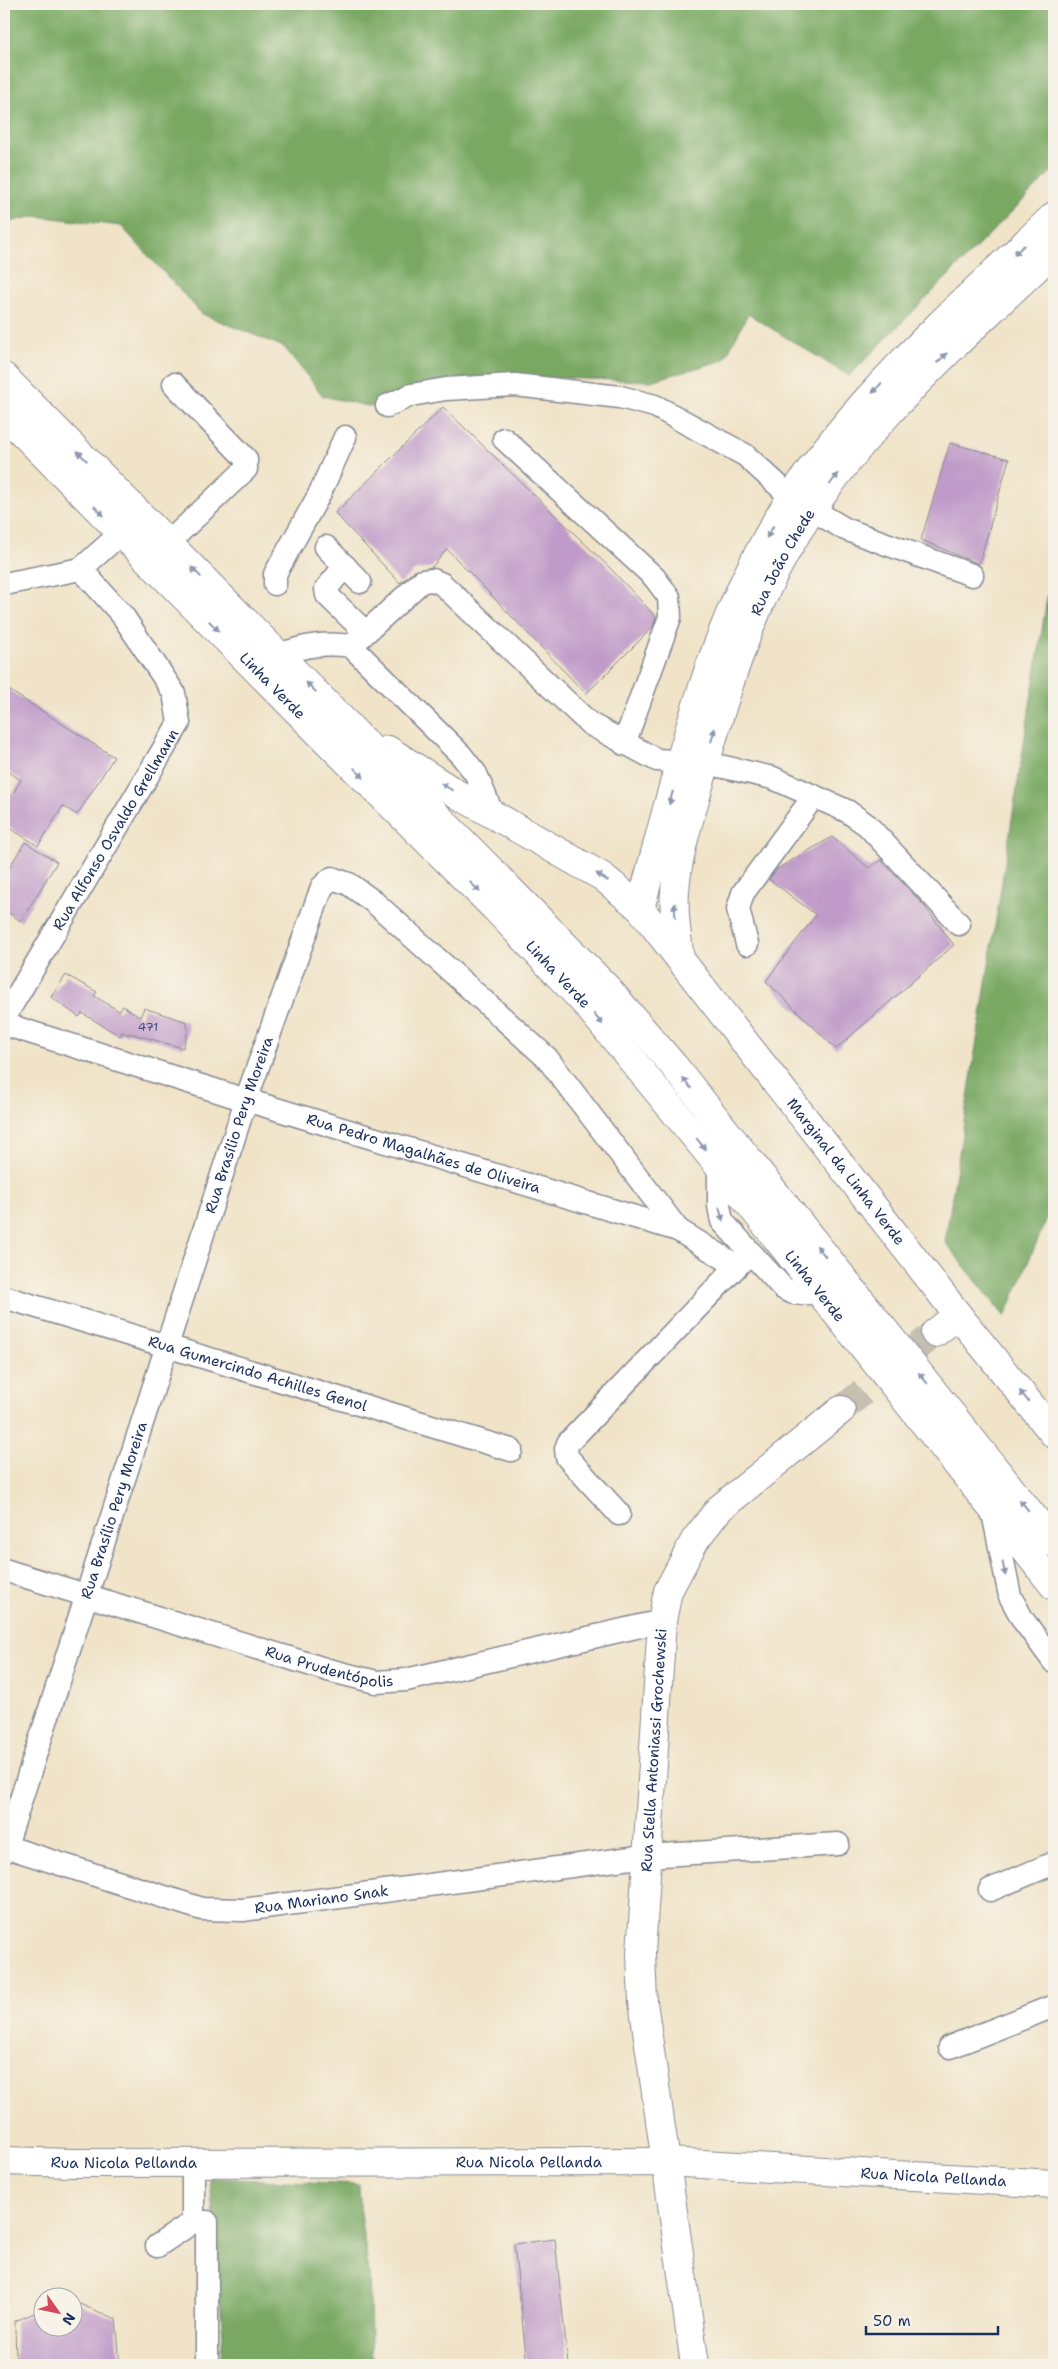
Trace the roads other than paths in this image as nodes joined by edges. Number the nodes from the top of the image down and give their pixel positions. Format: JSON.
{"nodes":[{"id":1,"x":1054,"y":216,"type":"edge"},
{"id":2,"x":1054,"y":251,"type":"edge"},
{"id":3,"x":987,"y":298,"type":"junction"},
{"id":4,"x":4,"y":377,"type":"edge"},
{"id":5,"x":174,"y":384,"type":"dead end"},
{"id":6,"x":387,"y":406,"type":"dead end"},
{"id":7,"x":4,"y":414,"type":"edge"},
{"id":8,"x":345,"y":437,"type":"dead end"},
{"id":9,"x":504,"y":439,"type":"dead end"},
{"id":10,"x":801,"y":504,"type":"junction"},
{"id":11,"x":121,"y":533,"type":"junction"},
{"id":12,"x":168,"y":543,"type":"junction"},
{"id":13,"x":326,"y":547,"type":"dead end"},
{"id":14,"x":81,"y":569,"type":"junction"},
{"id":15,"x":972,"y":575,"type":"dead end"},
{"id":16,"x":4,"y":584,"type":"edge"},
{"id":17,"x":276,"y":584,"type":"dead end"},
{"id":18,"x":358,"y":639,"type":"junction"},
{"id":19,"x":278,"y":655,"type":"junction"},
{"id":20,"x":345,"y":722,"type":"junction"},
{"id":21,"x":624,"y":744,"type":"junction"},
{"id":22,"x":694,"y":761,"type":"junction"},
{"id":23,"x":814,"y":796,"type":"junction"},
{"id":24,"x":494,"y":815,"type":"junction"},
{"id":25,"x":640,"y":908,"type":"junction"},
{"id":26,"x":959,"y":924,"type":"dead end"},
{"id":27,"x":747,"y":944,"type":"dead end"},
{"id":28,"x":680,"y":959,"type":"junction"},
{"id":29,"x":4,"y":1018,"type":"edge"},
{"id":30,"x":4,"y":1024,"type":"edge"},
{"id":31,"x":246,"y":1100,"type":"junction"},
{"id":32,"x":719,"y":1166,"type":"junction"},
{"id":33,"x":678,"y":1230,"type":"junction"},
{"id":34,"x":744,"y":1260,"type":"junction"},
{"id":35,"x":819,"y":1291,"type":"junction"},
{"id":36,"x":4,"y":1298,"type":"edge"},
{"id":37,"x":958,"y":1315,"type":"junction"},
{"id":38,"x":935,"y":1333,"type":"tunnel mouth"},
{"id":39,"x":166,"y":1346,"type":"junction"},
{"id":40,"x":841,"y":1410,"type":"tunnel mouth"},
{"id":41,"x":1054,"y":1434,"type":"edge"},
{"id":42,"x":511,"y":1450,"type":"dead end"},
{"id":43,"x":991,"y":1504,"type":"junction"},
{"id":44,"x":619,"y":1514,"type":"dead end"},
{"id":45,"x":1054,"y":1543,"type":"edge"},
{"id":46,"x":4,"y":1570,"type":"edge"},
{"id":47,"x":1054,"y":1586,"type":"edge"},
{"id":48,"x":86,"y":1597,"type":"junction"},
{"id":49,"x":662,"y":1621,"type":"junction"},
{"id":50,"x":1054,"y":1662,"type":"edge"},
{"id":51,"x":838,"y":1844,"type":"dead end"},
{"id":52,"x":4,"y":1848,"type":"edge"},
{"id":53,"x":646,"y":1856,"type":"junction"},
{"id":54,"x":1054,"y":1863,"type":"edge"},
{"id":55,"x":990,"y":1890,"type":"dead end"},
{"id":56,"x":1054,"y":2006,"type":"edge"},
{"id":57,"x":950,"y":2047,"type":"dead end"},
{"id":58,"x":4,"y":2161,"type":"edge"},
{"id":59,"x":666,"y":2162,"type":"junction"},
{"id":60,"x":194,"y":2163,"type":"junction"},
{"id":61,"x":1054,"y":2184,"type":"edge"},
{"id":62,"x":193,"y":2222,"type":"junction"},
{"id":63,"x":158,"y":2246,"type":"dead end"},
{"id":64,"x":207,"y":2365,"type":"edge"},
{"id":65,"x":696,"y":2365,"type":"edge"}],
"edges":[{"from":1,"to":3,"type":"main road","name":"Rua João Chede","one_way":true},
{"from":2,"to":3,"type":"main road","name":"Rua João Chede"},
{"from":3,"to":10,"type":"main road","name":"Rua João Chede"},
{"from":12,"to":4,"type":"main road","name":"Linha Verde","one_way":true},
{"from":5,"to":12,"type":"street"},
{"from":6,"to":10,"type":"street"},
{"from":7,"to":11,"type":"main road","name":"Linha Verde","one_way":true},
{"from":8,"to":17,"type":"street"},
{"from":9,"to":21,"type":"street"},
{"from":10,"to":15,"type":"street"},
{"from":10,"to":22,"type":"main road","name":"Rua João Chede"},
{"from":11,"to":14,"type":"street"},
{"from":11,"to":32,"type":"main road","name":"Linha Verde","one_way":true},
{"from":19,"to":12,"type":"main road","name":"Linha Verde","one_way":true},
{"from":13,"to":18,"type":"street"},
{"from":14,"to":16,"type":"street"},
{"from":14,"to":29,"type":"street","name":"Rua Alfonso Osvaldo Grellmann"},
{"from":18,"to":19,"type":"street"},
{"from":18,"to":21,"type":"street"},
{"from":18,"to":24,"type":"street"},
{"from":20,"to":19,"type":"main road","name":"Linha Verde","one_way":true},
{"from":24,"to":20,"type":"main road","name":"Marginal da Linha Verde","one_way":true},
{"from":45,"to":20,"type":"main road","name":"Linha Verde","one_way":true},
{"from":21,"to":22,"type":"street"},
{"from":22,"to":23,"type":"street"},
{"from":22,"to":25,"type":"main road","name":"Rua João Chede","one_way":true},
{"from":28,"to":22,"type":"main road","name":"Rua João Chede","one_way":true},
{"from":23,"to":26,"type":"street"},
{"from":23,"to":27,"type":"street"},
{"from":25,"to":24,"type":"main road","name":"Marginal da Linha Verde","one_way":true},
{"from":25,"to":28,"type":"main road","name":"Marginal da Linha Verde"},
{"from":28,"to":37,"type":"main road","name":"Marginal da Linha Verde"},
{"from":30,"to":31,"type":"street","name":"Rua Pedro Magalhães de Oliveira"},
{"from":31,"to":33,"type":"street","name":"Rua Pedro Magalhães de Oliveira"},
{"from":31,"to":33,"type":"street","name":"Rua Brasílio Pery Moreira"},
{"from":31,"to":39,"type":"street","name":"Rua Brasílio Pery Moreira"},
{"from":32,"to":34,"type":"street","one_way":true},
{"from":32,"to":35,"type":"main road","name":"Linha Verde"},
{"from":33,"to":34,"type":"street","name":"Rua Pedro Magalhães de Oliveira"},
{"from":34,"to":35,"type":"street","name":"Rua Pedro Magalhães de Oliveira"},
{"from":34,"to":44,"type":"street"},
{"from":35,"to":43,"type":"main road","name":"Linha Verde"},
{"from":36,"to":39,"type":"street","name":"Rua Gumercindo Achilles Genol"},
{"from":37,"to":38,"type":"main road"},
{"from":41,"to":37,"type":"main road","name":"Marginal da Linha Verde","one_way":true},
{"from":39,"to":42,"type":"street","name":"Rua Gumercindo Achilles Genol"},
{"from":39,"to":48,"type":"street","name":"Rua Brasílio Pery Moreira"},
{"from":40,"to":49,"type":"main road","name":"Rua Stella Antoniassi Grochewski"},
{"from":43,"to":47,"type":"main road","name":"Linha Verde"},
{"from":43,"to":50,"type":"street","one_way":true},
{"from":46,"to":48,"type":"street","name":"Rua Prudentópolis"},
{"from":48,"to":49,"type":"street","name":"Rua Prudentópolis"},
{"from":48,"to":52,"type":"street","name":"Rua Brasílio Pery Moreira"},
{"from":49,"to":53,"type":"main road","name":"Rua Stella Antoniassi Grochewski"},
{"from":51,"to":53,"type":"street","name":"Rua Mariano Snak"},
{"from":52,"to":53,"type":"street","name":"Rua Mariano Snak"},
{"from":53,"to":59,"type":"main road","name":"Rua Stella Antoniassi Grochewski"},
{"from":54,"to":55,"type":"street"},
{"from":56,"to":57,"type":"street"},
{"from":58,"to":60,"type":"main road","name":"Rua Nicola Pellanda"},
{"from":59,"to":60,"type":"main road","name":"Rua Nicola Pellanda"},
{"from":59,"to":61,"type":"main road","name":"Rua Nicola Pellanda"},
{"from":59,"to":65,"type":"main road","name":"Rua Stella Antoniassi Grochewski"},
{"from":60,"to":62,"type":"street"},
{"from":62,"to":63,"type":"street"},
{"from":62,"to":64,"type":"street"}]}
